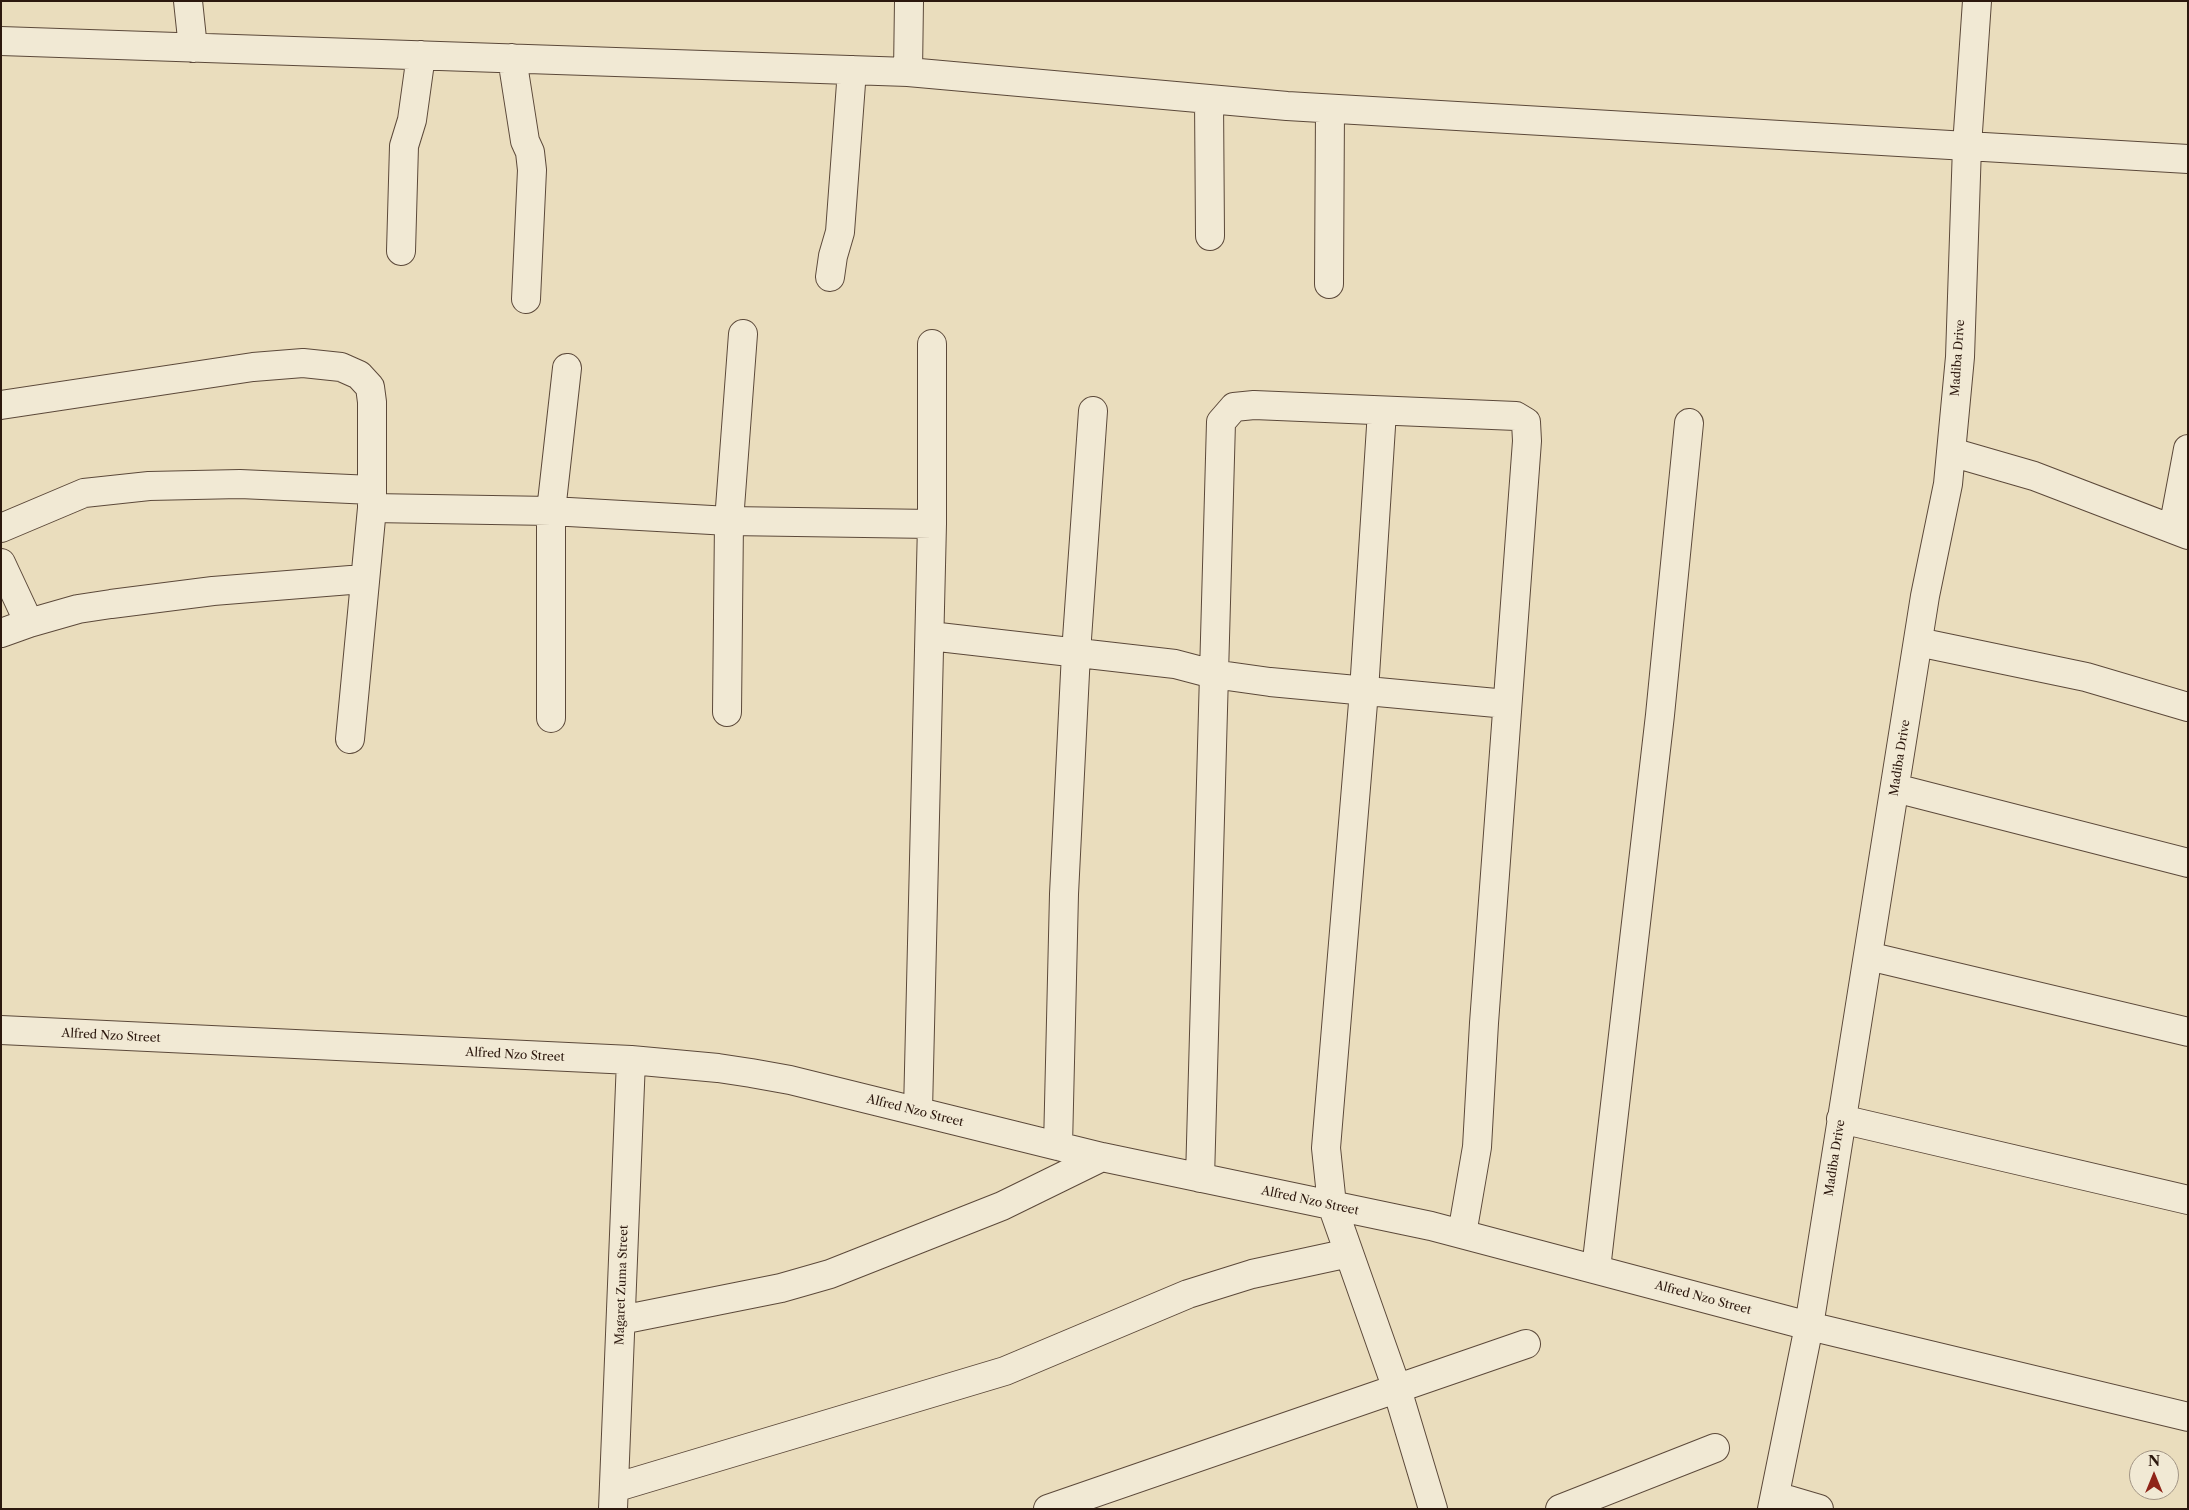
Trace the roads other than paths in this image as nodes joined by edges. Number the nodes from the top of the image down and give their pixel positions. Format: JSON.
{"nodes":[{"id":1,"x":188,"y":1,"type":"edge"},
{"id":2,"x":909,"y":1,"type":"edge"},
{"id":3,"x":1976,"y":1,"type":"edge"},
{"id":4,"x":1,"y":42,"type":"edge"},
{"id":5,"x":193,"y":48,"type":"junction"},
{"id":6,"x":421,"y":55,"type":"junction"},
{"id":7,"x":512,"y":58,"type":"junction"},
{"id":8,"x":852,"y":70,"type":"junction"},
{"id":9,"x":908,"y":72,"type":"junction"},
{"id":10,"x":1209,"y":99,"type":"junction"},
{"id":11,"x":1330,"y":109,"type":"junction"},
{"id":12,"x":1967,"y":146,"type":"junction"},
{"id":13,"x":2188,"y":158,"type":"edge"},
{"id":14,"x":1210,"y":236,"type":"dead end"},
{"id":15,"x":401,"y":251,"type":"dead end"},
{"id":16,"x":830,"y":276,"type":"dead end"},
{"id":17,"x":1329,"y":284,"type":"dead end"},
{"id":18,"x":526,"y":299,"type":"dead end"},
{"id":19,"x":744,"y":334,"type":"dead end"},
{"id":20,"x":932,"y":344,"type":"dead end"},
{"id":21,"x":567,"y":368,"type":"dead end"},
{"id":22,"x":1,"y":405,"type":"edge"},
{"id":23,"x":1093,"y":410,"type":"dead end"},
{"id":24,"x":1382,"y":410,"type":"junction"},
{"id":25,"x":1689,"y":423,"type":"dead end"},
{"id":26,"x":2188,"y":449,"type":"edge"},
{"id":27,"x":1951,"y":452,"type":"junction"},
{"id":28,"x":372,"y":499,"type":"junction"},
{"id":29,"x":551,"y":511,"type":"junction"},
{"id":30,"x":729,"y":520,"type":"junction"},
{"id":31,"x":932,"y":524,"type":"junction"},
{"id":32,"x":1,"y":528,"type":"edge"},
{"id":33,"x":2180,"y":532,"type":"edge"},
{"id":34,"x":1,"y":564,"type":"edge"},
{"id":35,"x":363,"y":579,"type":"junction"},
{"id":36,"x":29,"y":623,"type":"junction"},
{"id":37,"x":1,"y":633,"type":"edge"},
{"id":38,"x":930,"y":636,"type":"junction"},
{"id":39,"x":1918,"y":642,"type":"junction"},
{"id":40,"x":1076,"y":653,"type":"junction"},
{"id":41,"x":1213,"y":674,"type":"junction"},
{"id":42,"x":1364,"y":691,"type":"junction"},
{"id":43,"x":1508,"y":704,"type":"junction"},
{"id":44,"x":2188,"y":707,"type":"edge"},
{"id":45,"x":727,"y":712,"type":"dead end"},
{"id":46,"x":551,"y":718,"type":"dead end"},
{"id":47,"x":350,"y":739,"type":"dead end"},
{"id":48,"x":1895,"y":788,"type":"junction"},
{"id":49,"x":2188,"y":863,"type":"edge"},
{"id":50,"x":1868,"y":956,"type":"junction"},
{"id":51,"x":1,"y":1030,"type":"edge"},
{"id":52,"x":2188,"y":1032,"type":"edge"},
{"id":53,"x":631,"y":1060,"type":"junction"},
{"id":54,"x":918,"y":1111,"type":"junction"},
{"id":55,"x":1841,"y":1119,"type":"junction"},
{"id":56,"x":1058,"y":1146,"type":"junction"},
{"id":57,"x":1102,"y":1157,"type":"junction"},
{"id":58,"x":1200,"y":1178,"type":"junction"},
{"id":59,"x":2188,"y":1200,"type":"edge"},
{"id":60,"x":1332,"y":1205,"type":"junction"},
{"id":61,"x":1462,"y":1234,"type":"junction"},
{"id":62,"x":1349,"y":1253,"type":"junction"},
{"id":63,"x":1596,"y":1269,"type":"junction"},
{"id":64,"x":621,"y":1320,"type":"junction"},
{"id":65,"x":1809,"y":1326,"type":"junction"},
{"id":66,"x":1526,"y":1344,"type":"dead end"},
{"id":67,"x":1397,"y":1389,"type":"junction"},
{"id":68,"x":2188,"y":1417,"type":"edge"},
{"id":69,"x":1715,"y":1448,"type":"dead end"},
{"id":70,"x":614,"y":1498,"type":"edge"},
{"id":71,"x":1774,"y":1502,"type":"edge"},
{"id":72,"x":1048,"y":1509,"type":"edge"},
{"id":73,"x":1433,"y":1509,"type":"edge"},
{"id":74,"x":1560,"y":1509,"type":"edge"},
{"id":75,"x":1819,"y":1509,"type":"edge"}],
"edges":[{"from":1,"to":5,"type":"street"},
{"from":2,"to":9,"type":"street"},
{"from":3,"to":12,"type":"street","name":"Madiba Drive"},
{"from":4,"to":5,"type":"street"},
{"from":5,"to":6,"type":"street"},
{"from":6,"to":7,"type":"street"},
{"from":6,"to":15,"type":"street"},
{"from":7,"to":8,"type":"street"},
{"from":7,"to":18,"type":"street"},
{"from":8,"to":9,"type":"street"},
{"from":8,"to":16,"type":"street"},
{"from":9,"to":10,"type":"street"},
{"from":10,"to":11,"type":"street"},
{"from":10,"to":14,"type":"street"},
{"from":11,"to":12,"type":"street"},
{"from":11,"to":17,"type":"street"},
{"from":12,"to":13,"type":"street"},
{"from":12,"to":27,"type":"street","name":"Madiba Drive"},
{"from":19,"to":30,"type":"street"},
{"from":20,"to":31,"type":"street"},
{"from":21,"to":29,"type":"street"},
{"from":22,"to":28,"type":"street"},
{"from":23,"to":40,"type":"street"},
{"from":24,"to":41,"type":"street"},
{"from":24,"to":42,"type":"street"},
{"from":24,"to":43,"type":"street"},
{"from":25,"to":63,"type":"street"},
{"from":26,"to":33,"type":"street"},
{"from":27,"to":33,"type":"street"},
{"from":27,"to":39,"type":"street","name":"Madiba Drive"},
{"from":28,"to":29,"type":"street"},
{"from":28,"to":32,"type":"street"},
{"from":28,"to":35,"type":"street"},
{"from":29,"to":30,"type":"street"},
{"from":29,"to":46,"type":"street"},
{"from":30,"to":31,"type":"street"},
{"from":30,"to":45,"type":"street"},
{"from":31,"to":38,"type":"street"},
{"from":34,"to":36,"type":"street"},
{"from":35,"to":36,"type":"street"},
{"from":35,"to":47,"type":"street"},
{"from":36,"to":37,"type":"street"},
{"from":38,"to":40,"type":"street"},
{"from":38,"to":54,"type":"street"},
{"from":39,"to":44,"type":"street"},
{"from":39,"to":48,"type":"street","name":"Madiba Drive"},
{"from":40,"to":41,"type":"street"},
{"from":40,"to":56,"type":"street"},
{"from":41,"to":42,"type":"street"},
{"from":41,"to":58,"type":"street"},
{"from":42,"to":43,"type":"street"},
{"from":42,"to":60,"type":"street"},
{"from":43,"to":61,"type":"street"},
{"from":48,"to":49,"type":"street"},
{"from":48,"to":50,"type":"street","name":"Madiba Drive"},
{"from":50,"to":52,"type":"street"},
{"from":50,"to":55,"type":"street","name":"Madiba Drive"},
{"from":51,"to":53,"type":"street","name":"Alfred Nzo Street"},
{"from":53,"to":54,"type":"street","name":"Alfred Nzo Street"},
{"from":53,"to":64,"type":"street","name":"Magaret Zuma Street"},
{"from":54,"to":56,"type":"street","name":"Alfred Nzo Street"},
{"from":55,"to":59,"type":"street"},
{"from":55,"to":65,"type":"street","name":"Madiba Drive"},
{"from":56,"to":57,"type":"street","name":"Alfred Nzo Street"},
{"from":57,"to":58,"type":"street","name":"Alfred Nzo Street"},
{"from":57,"to":64,"type":"street"},
{"from":58,"to":60,"type":"street","name":"Alfred Nzo Street"},
{"from":60,"to":61,"type":"street","name":"Alfred Nzo Street"},
{"from":60,"to":62,"type":"street"},
{"from":61,"to":63,"type":"street","name":"Alfred Nzo Street"},
{"from":62,"to":67,"type":"street"},
{"from":62,"to":70,"type":"street"},
{"from":63,"to":65,"type":"street","name":"Alfred Nzo Street"},
{"from":64,"to":70,"type":"street","name":"Magaret Zuma Street"},
{"from":65,"to":68,"type":"street","name":"Alfred Nzo Street"},
{"from":65,"to":71,"type":"street","name":"Madiba Drive"},
{"from":66,"to":67,"type":"street"},
{"from":67,"to":72,"type":"street"},
{"from":67,"to":73,"type":"street"},
{"from":69,"to":74,"type":"street"},
{"from":71,"to":75,"type":"street"}]}
